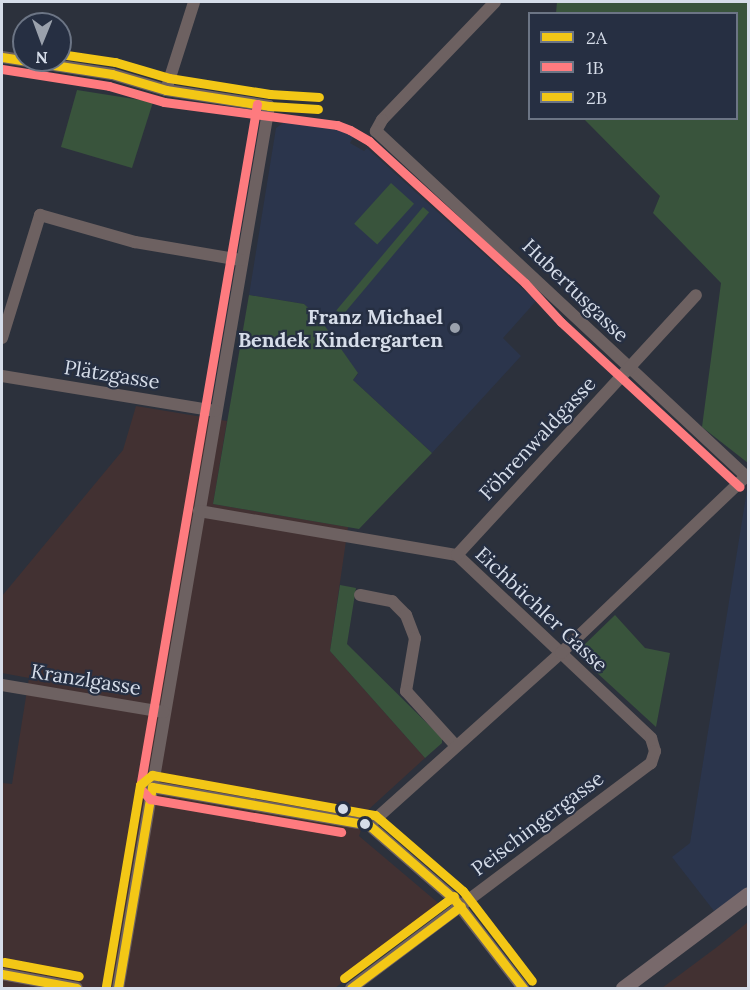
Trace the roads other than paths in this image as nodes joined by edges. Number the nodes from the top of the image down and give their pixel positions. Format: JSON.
{"nodes":[{"id":1,"x":194,"y":2,"type":"edge"},
{"id":2,"x":495,"y":2,"type":"edge"},
{"id":3,"x":2,"y":57,"type":"edge"},
{"id":4,"x":166,"y":90,"type":"junction"},
{"id":5,"x":240,"y":260,"type":"junction"},
{"id":6,"x":696,"y":295,"type":"dead end"},
{"id":7,"x":2,"y":338,"type":"edge"},
{"id":8,"x":630,"y":368,"type":"junction"},
{"id":9,"x":2,"y":376,"type":"edge"},
{"id":10,"x":215,"y":411,"type":"junction"},
{"id":11,"x":747,"y":478,"type":"edge"},
{"id":12,"x":198,"y":511,"type":"junction"},
{"id":13,"x":457,"y":555,"type":"junction"},
{"id":14,"x":360,"y":595,"type":"dead end"},
{"id":15,"x":561,"y":653,"type":"junction"},
{"id":16,"x":2,"y":685,"type":"edge"},
{"id":17,"x":164,"y":712,"type":"junction"},
{"id":18,"x":456,"y":746,"type":"junction"},
{"id":19,"x":655,"y":750,"type":"joint"},
{"id":20,"x":152,"y":787,"type":"junction"},
{"id":21,"x":369,"y":825,"type":"junction"},
{"id":22,"x":748,"y":894,"type":"edge"},
{"id":23,"x":461,"y":906,"type":"junction"},
{"id":24,"x":2,"y":974,"type":"edge"},
{"id":25,"x":77,"y":988,"type":"edge"},
{"id":26,"x":118,"y":988,"type":"edge"},
{"id":27,"x":351,"y":988,"type":"edge"},
{"id":28,"x":523,"y":988,"type":"edge"},
{"id":29,"x":623,"y":988,"type":"edge"}],
"edges":[{"from":1,"to":4,"type":"street"},
{"from":2,"to":8,"type":"street","name":"Hubertusgasse"},
{"from":3,"to":4,"type":"street"},
{"from":4,"to":5,"type":"street"},
{"from":5,"to":7,"type":"street"},
{"from":5,"to":10,"type":"street"},
{"from":6,"to":8,"type":"street","name":"Föhrenwaldgasse"},
{"from":8,"to":11,"type":"street","name":"Hubertusgasse"},
{"from":8,"to":13,"type":"street","name":"Föhrenwaldgasse"},
{"from":9,"to":10,"type":"street","name":"Plätzgasse"},
{"from":10,"to":12,"type":"street"},
{"from":11,"to":15,"type":"street"},
{"from":12,"to":13,"type":"street","name":"Eichbüchler Gasse"},
{"from":12,"to":17,"type":"street"},
{"from":13,"to":15,"type":"street","name":"Eichbüchler Gasse"},
{"from":14,"to":18,"type":"street"},
{"from":15,"to":18,"type":"street"},
{"from":15,"to":19,"type":"street","name":"Eichbüchler Gasse"},
{"from":16,"to":17,"type":"street","name":"Kranzlgasse"},
{"from":17,"to":20,"type":"street"},
{"from":18,"to":21,"type":"street"},
{"from":19,"to":23,"type":"street","name":"Peischingergasse"},
{"from":20,"to":21,"type":"street"},
{"from":20,"to":26,"type":"street"},
{"from":21,"to":23,"type":"street"},
{"from":22,"to":29,"type":"main road"},
{"from":23,"to":27,"type":"street","name":"Peischingergasse"},
{"from":23,"to":28,"type":"street"},
{"from":24,"to":25,"type":"street"}]}
